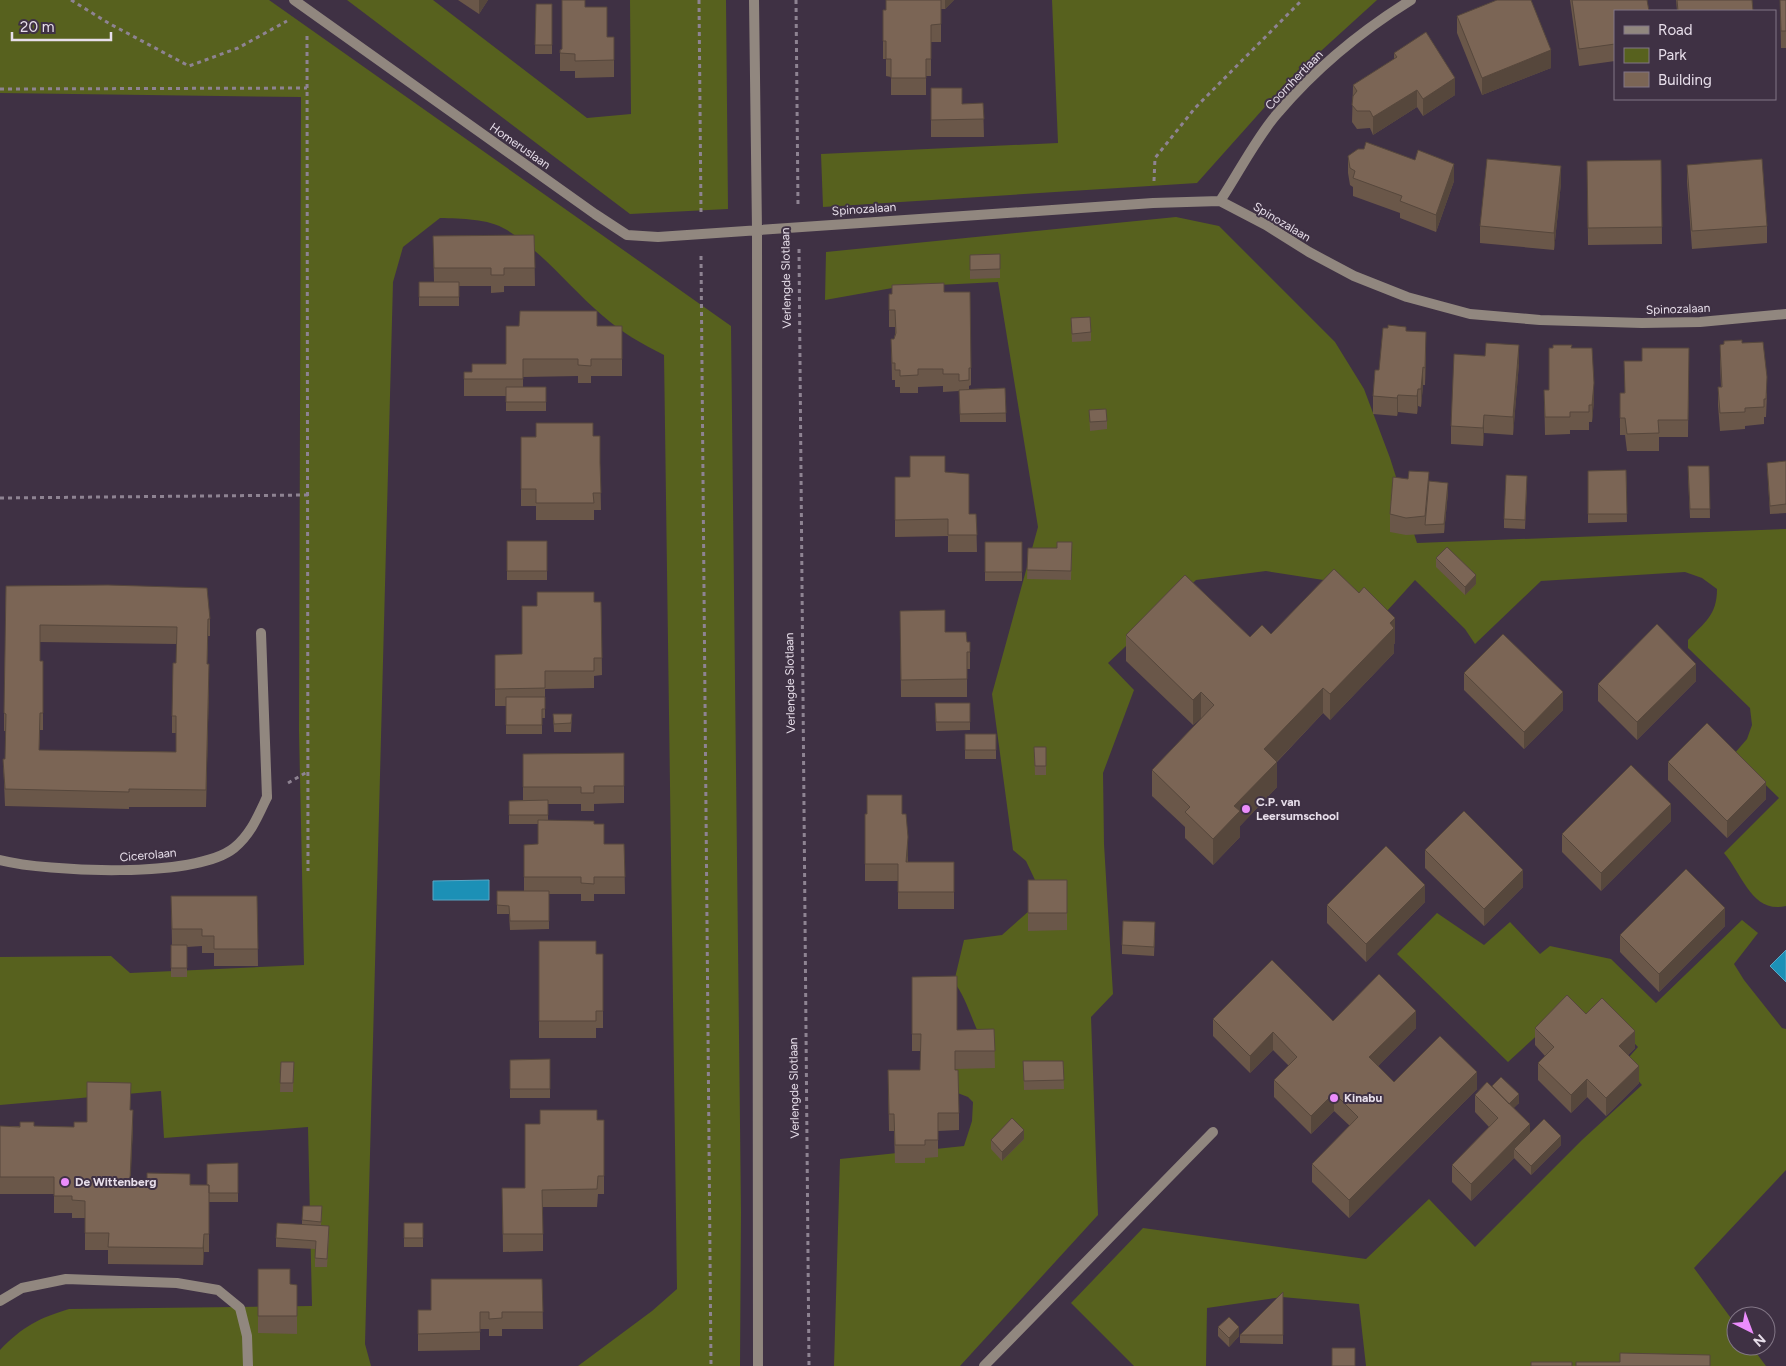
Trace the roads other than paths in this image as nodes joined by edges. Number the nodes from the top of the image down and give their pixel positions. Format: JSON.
{"nodes":[{"id":1,"x":294,"y":0,"type":"edge"},
{"id":2,"x":754,"y":0,"type":"edge"},
{"id":3,"x":1411,"y":0,"type":"edge"},
{"id":4,"x":1220,"y":201,"type":"junction"},
{"id":5,"x":757,"y":230,"type":"junction"},
{"id":6,"x":1786,"y":314,"type":"edge"},
{"id":7,"x":261,"y":633,"type":"dead end"},
{"id":8,"x":0,"y":860,"type":"edge"},
{"id":9,"x":1213,"y":1132,"type":"dead end"},
{"id":10,"x":0,"y":1301,"type":"edge"},
{"id":11,"x":248,"y":1366,"type":"edge"},
{"id":12,"x":758,"y":1366,"type":"edge"},
{"id":13,"x":984,"y":1366,"type":"edge"}],
"edges":[{"from":1,"to":5,"type":"street","name":"Homeruslaan"},
{"from":2,"to":5,"type":"street"},
{"from":3,"to":4,"type":"street","name":"Coornhertlaan"},
{"from":4,"to":5,"type":"street","name":"Spinozalaan"},
{"from":4,"to":6,"type":"street","name":"Spinozalaan"},
{"from":5,"to":12,"type":"street"},
{"from":7,"to":8,"type":"street","name":"Cicerolaan"},
{"from":9,"to":13,"type":"street"},
{"from":10,"to":11,"type":"street"}]}
